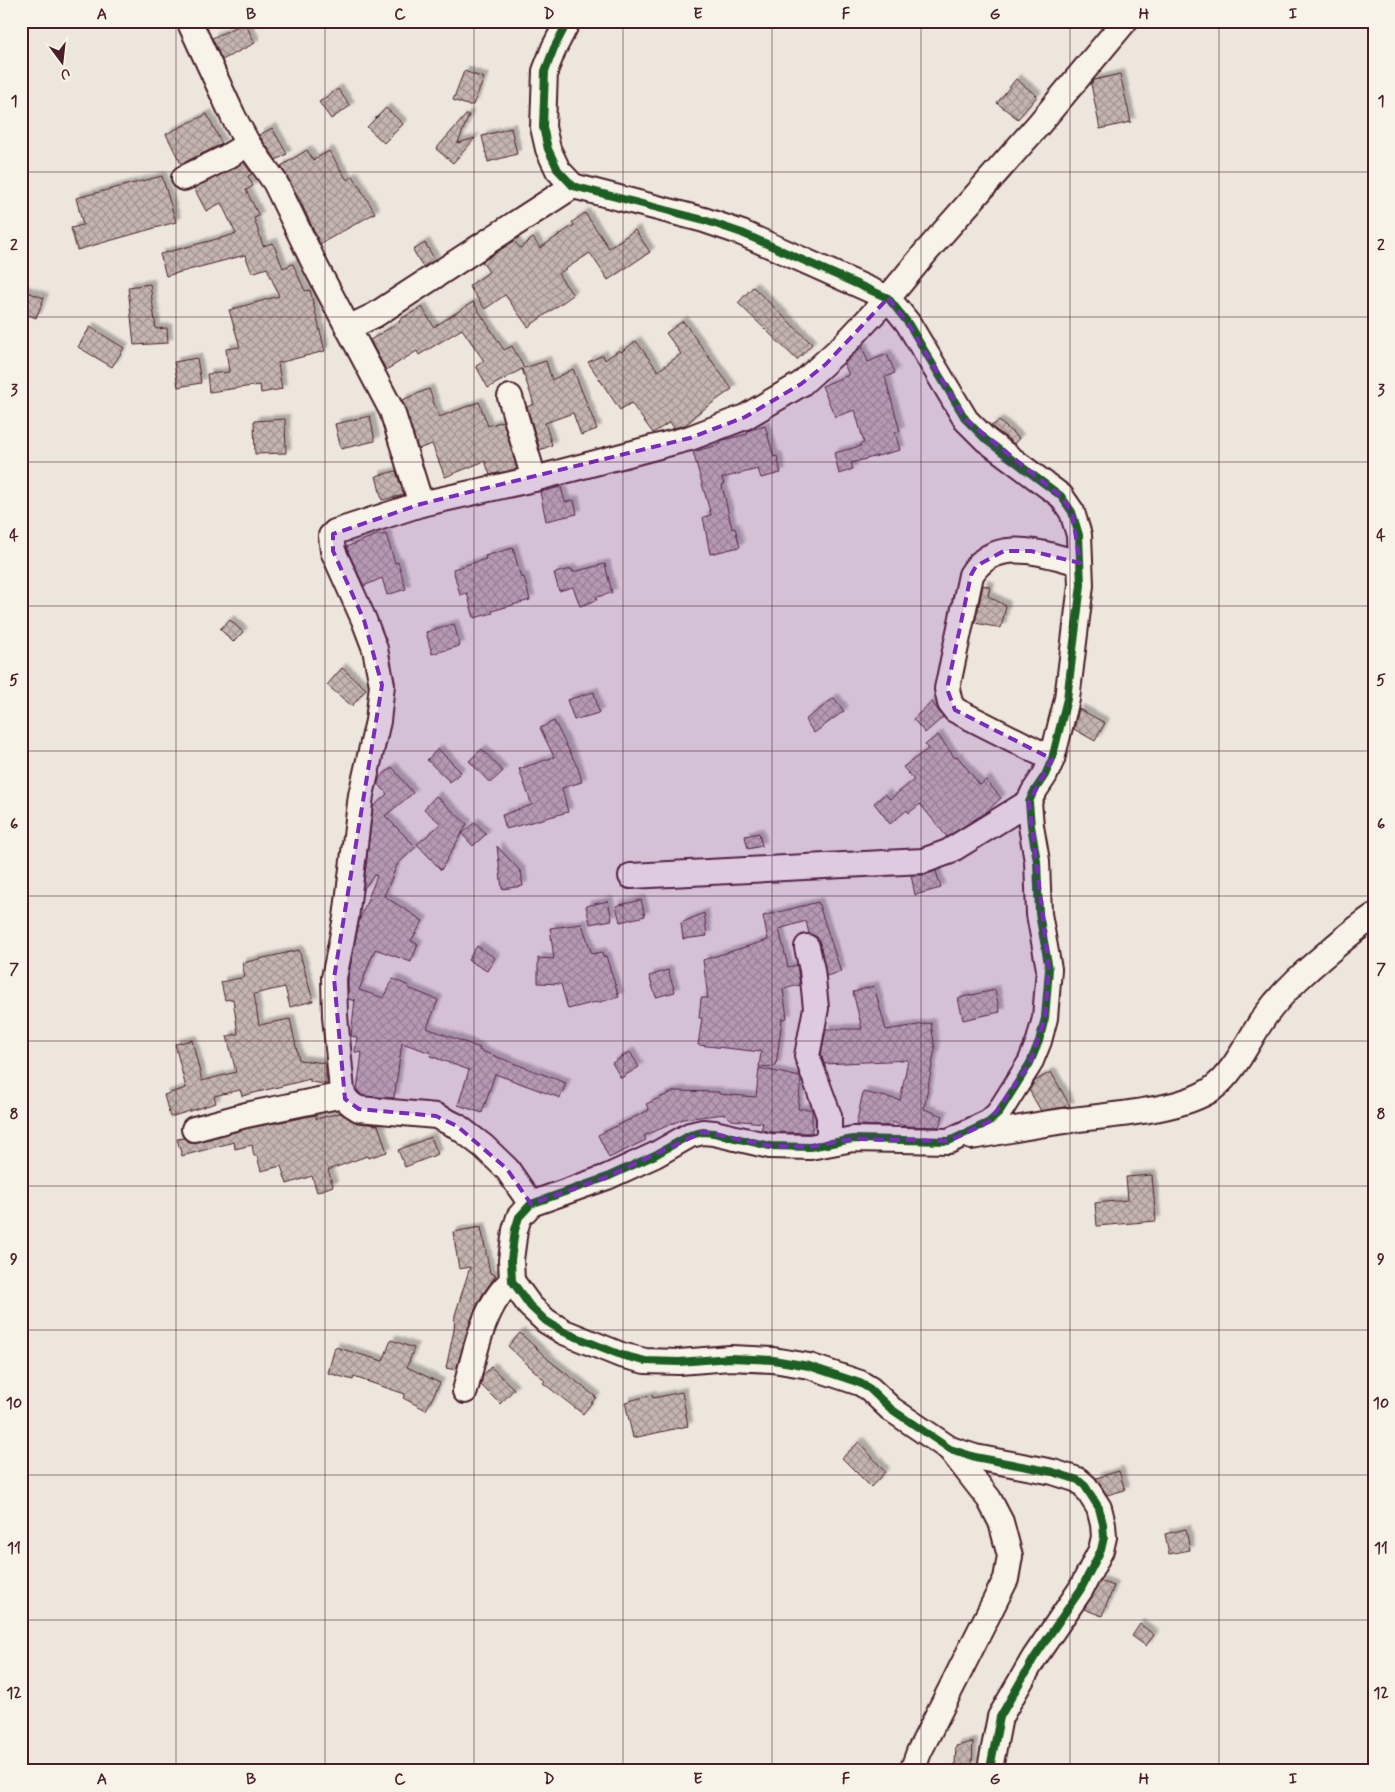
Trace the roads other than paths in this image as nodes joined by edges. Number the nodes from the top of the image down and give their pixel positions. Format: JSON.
{"nodes":[{"id":1,"x":189,"y":21,"type":"edge"},
{"id":2,"x":568,"y":21,"type":"edge"},
{"id":3,"x":1125,"y":21,"type":"edge"},
{"id":4,"x":248,"y":144,"type":"junction"},
{"id":5,"x":184,"y":178,"type":"dead end"},
{"id":6,"x":573,"y":186,"type":"junction"},
{"id":7,"x":888,"y":298,"type":"junction"},
{"id":8,"x":348,"y":328,"type":"junction"},
{"id":9,"x":510,"y":397,"type":"dead end"},
{"id":10,"x":534,"y":479,"type":"junction"},
{"id":11,"x":421,"y":504,"type":"junction"},
{"id":12,"x":1080,"y":563,"type":"junction"},
{"id":13,"x":1052,"y":759,"type":"junction"},
{"id":14,"x":1029,"y":802,"type":"junction"},
{"id":15,"x":630,"y":876,"type":"dead end"},
{"id":16,"x":1374,"y":916,"type":"edge"},
{"id":17,"x":806,"y":948,"type":"dead end"},
{"id":18,"x":344,"y":1095,"type":"junction"},
{"id":19,"x":194,"y":1129,"type":"dead end"},
{"id":20,"x":949,"y":1141,"type":"junction"},
{"id":21,"x":829,"y":1143,"type":"junction"},
{"id":22,"x":531,"y":1204,"type":"junction"},
{"id":23,"x":512,"y":1281,"type":"junction"},
{"id":24,"x":465,"y":1391,"type":"dead end"},
{"id":25,"x":950,"y":1449,"type":"junction"},
{"id":26,"x":912,"y":1771,"type":"edge"},
{"id":27,"x":992,"y":1771,"type":"edge"}],
"edges":[{"from":1,"to":4,"type":"street"},
{"from":2,"to":6,"type":"street"},
{"from":3,"to":7,"type":"street"},
{"from":4,"to":5,"type":"street"},
{"from":4,"to":8,"type":"street"},
{"from":6,"to":7,"type":"street"},
{"from":6,"to":8,"type":"street"},
{"from":7,"to":10,"type":"street"},
{"from":7,"to":12,"type":"street"},
{"from":8,"to":11,"type":"street"},
{"from":9,"to":10,"type":"street"},
{"from":10,"to":11,"type":"street"},
{"from":11,"to":18,"type":"street"},
{"from":12,"to":13,"type":"street"},
{"from":12,"to":13,"type":"street"},
{"from":13,"to":14,"type":"street"},
{"from":14,"to":15,"type":"street"},
{"from":14,"to":20,"type":"street"},
{"from":16,"to":20,"type":"street"},
{"from":17,"to":21,"type":"street"},
{"from":18,"to":19,"type":"street"},
{"from":18,"to":22,"type":"street"},
{"from":20,"to":21,"type":"street"},
{"from":21,"to":22,"type":"street"},
{"from":22,"to":23,"type":"street"},
{"from":23,"to":24,"type":"street"},
{"from":23,"to":25,"type":"street"},
{"from":25,"to":26,"type":"street"},
{"from":25,"to":27,"type":"street"}]}
